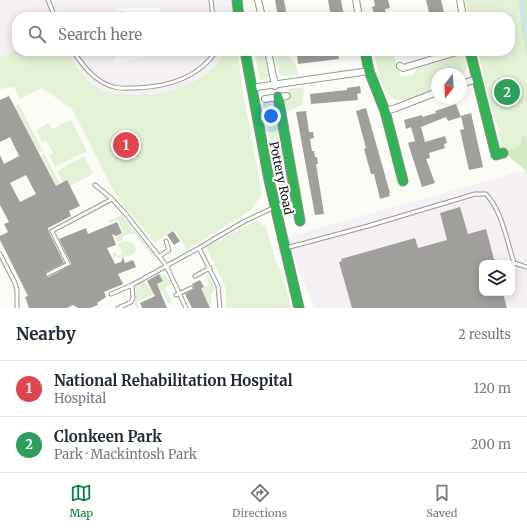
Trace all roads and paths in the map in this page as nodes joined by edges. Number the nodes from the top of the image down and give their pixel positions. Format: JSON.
{"nodes":[{"id":1,"x":48,"y":0,"type":"edge"},
{"id":2,"x":211,"y":0,"type":"edge"},
{"id":3,"x":237,"y":0,"type":"edge"},
{"id":4,"x":258,"y":0,"type":"edge"},
{"id":5,"x":356,"y":0,"type":"edge"},
{"id":6,"x":460,"y":0,"type":"edge"},
{"id":7,"x":53,"y":12,"type":"edge"},
{"id":8,"x":213,"y":12,"type":"edge"},
{"id":9,"x":238,"y":12,"type":"edge"},
{"id":10,"x":261,"y":12,"type":"edge"},
{"id":11,"x":359,"y":12,"type":"edge"},
{"id":12,"x":462,"y":12,"type":"edge"},
{"id":13,"x":77,"y":56,"type":"edge"},
{"id":14,"x":213,"y":56,"type":"edge"},
{"id":15,"x":246,"y":56,"type":"edge"},
{"id":16,"x":269,"y":56,"type":"edge"},
{"id":17,"x":367,"y":56,"type":"edge"},
{"id":18,"x":443,"y":56,"type":"edge"},
{"id":19,"x":471,"y":56,"type":"edge"},
{"id":20,"x":400,"y":66,"type":"dead end"},
{"id":21,"x":369,"y":71,"type":"junction"},
{"id":22,"x":477,"y":79,"type":"junction"},
{"id":23,"x":467,"y":82,"type":"edge"},
{"id":24,"x":275,"y":86,"type":"junction"},
{"id":25,"x":251,"y":88,"type":"junction"},
{"id":26,"x":431,"y":94,"type":"edge"},
{"id":27,"x":282,"y":97,"type":"joint"},
{"id":28,"x":266,"y":99,"type":"dead end"},
{"id":29,"x":385,"y":111,"type":"junction"},
{"id":30,"x":503,"y":153,"type":"dead end"},
{"id":31,"x":404,"y":181,"type":"dead end"},
{"id":32,"x":95,"y":185,"type":"dead end"},
{"id":33,"x":112,"y":199,"type":"junction"},
{"id":34,"x":297,"y":204,"type":"junction"},
{"id":35,"x":275,"y":207,"type":"junction"},
{"id":36,"x":300,"y":221,"type":"dead end"},
{"id":37,"x":166,"y":241,"type":"dead end"},
{"id":38,"x":199,"y":248,"type":"junction"},
{"id":39,"x":284,"y":248,"type":"junction"},
{"id":40,"x":1,"y":254,"type":"edge"},
{"id":41,"x":160,"y":256,"type":"junction"},
{"id":42,"x":166,"y":265,"type":"junction"},
{"id":43,"x":527,"y":267,"type":"edge"},
{"id":44,"x":210,"y":268,"type":"junction"},
{"id":45,"x":48,"y":274,"type":"dead end"},
{"id":46,"x":195,"y":276,"type":"dead end"},
{"id":47,"x":132,"y":284,"type":"junction"},
{"id":48,"x":191,"y":288,"type":"dead end"},
{"id":49,"x":112,"y":294,"type":"dead end"},
{"id":50,"x":178,"y":294,"type":"junction"},
{"id":51,"x":17,"y":308,"type":"edge"},
{"id":52,"x":118,"y":308,"type":"edge"},
{"id":53,"x":186,"y":308,"type":"edge"},
{"id":54,"x":220,"y":308,"type":"edge"},
{"id":55,"x":299,"y":308,"type":"edge"}],
"edges":[{"from":1,"to":7,"type":"lane"},
{"from":2,"to":8,"type":"lane"},
{"from":3,"to":9,"type":"street"},
{"from":4,"to":10,"type":"street"},
{"from":5,"to":11,"type":"street"},
{"from":6,"to":12,"type":"street"},
{"from":13,"to":14,"type":"lane"},
{"from":15,"to":25,"type":"street","name":"Pottery Road"},
{"from":16,"to":24,"type":"street"},
{"from":17,"to":21,"type":"street"},
{"from":18,"to":20,"type":"street"},
{"from":19,"to":22,"type":"street"},
{"from":21,"to":24,"type":"street"},
{"from":21,"to":29,"type":"street"},
{"from":22,"to":23,"type":"street"},
{"from":22,"to":30,"type":"street"},
{"from":24,"to":25,"type":"street"},
{"from":25,"to":35,"type":"street","name":"Pottery Road"},
{"from":26,"to":29,"type":"street"},
{"from":27,"to":28,"type":"street"},
{"from":27,"to":34,"type":"street"},
{"from":29,"to":31,"type":"street"},
{"from":32,"to":33,"type":"lane"},
{"from":33,"to":41,"type":"lane"},
{"from":33,"to":45,"type":"lane"},
{"from":34,"to":35,"type":"street"},
{"from":34,"to":36,"type":"street"},
{"from":35,"to":38,"type":"lane"},
{"from":35,"to":39,"type":"street","name":"Pottery Road"},
{"from":37,"to":41,"type":"lane"},
{"from":38,"to":42,"type":"lane"},
{"from":38,"to":44,"type":"lane"},
{"from":39,"to":43,"type":"lane"},
{"from":39,"to":55,"type":"street","name":"Pottery Road"},
{"from":40,"to":51,"type":"lane"},
{"from":41,"to":42,"type":"lane"},
{"from":42,"to":47,"type":"lane"},
{"from":42,"to":50,"type":"lane"},
{"from":44,"to":46,"type":"lane"},
{"from":44,"to":54,"type":"lane"},
{"from":47,"to":49,"type":"lane"},
{"from":47,"to":52,"type":"lane"},
{"from":48,"to":50,"type":"lane"},
{"from":50,"to":53,"type":"lane"}]}
